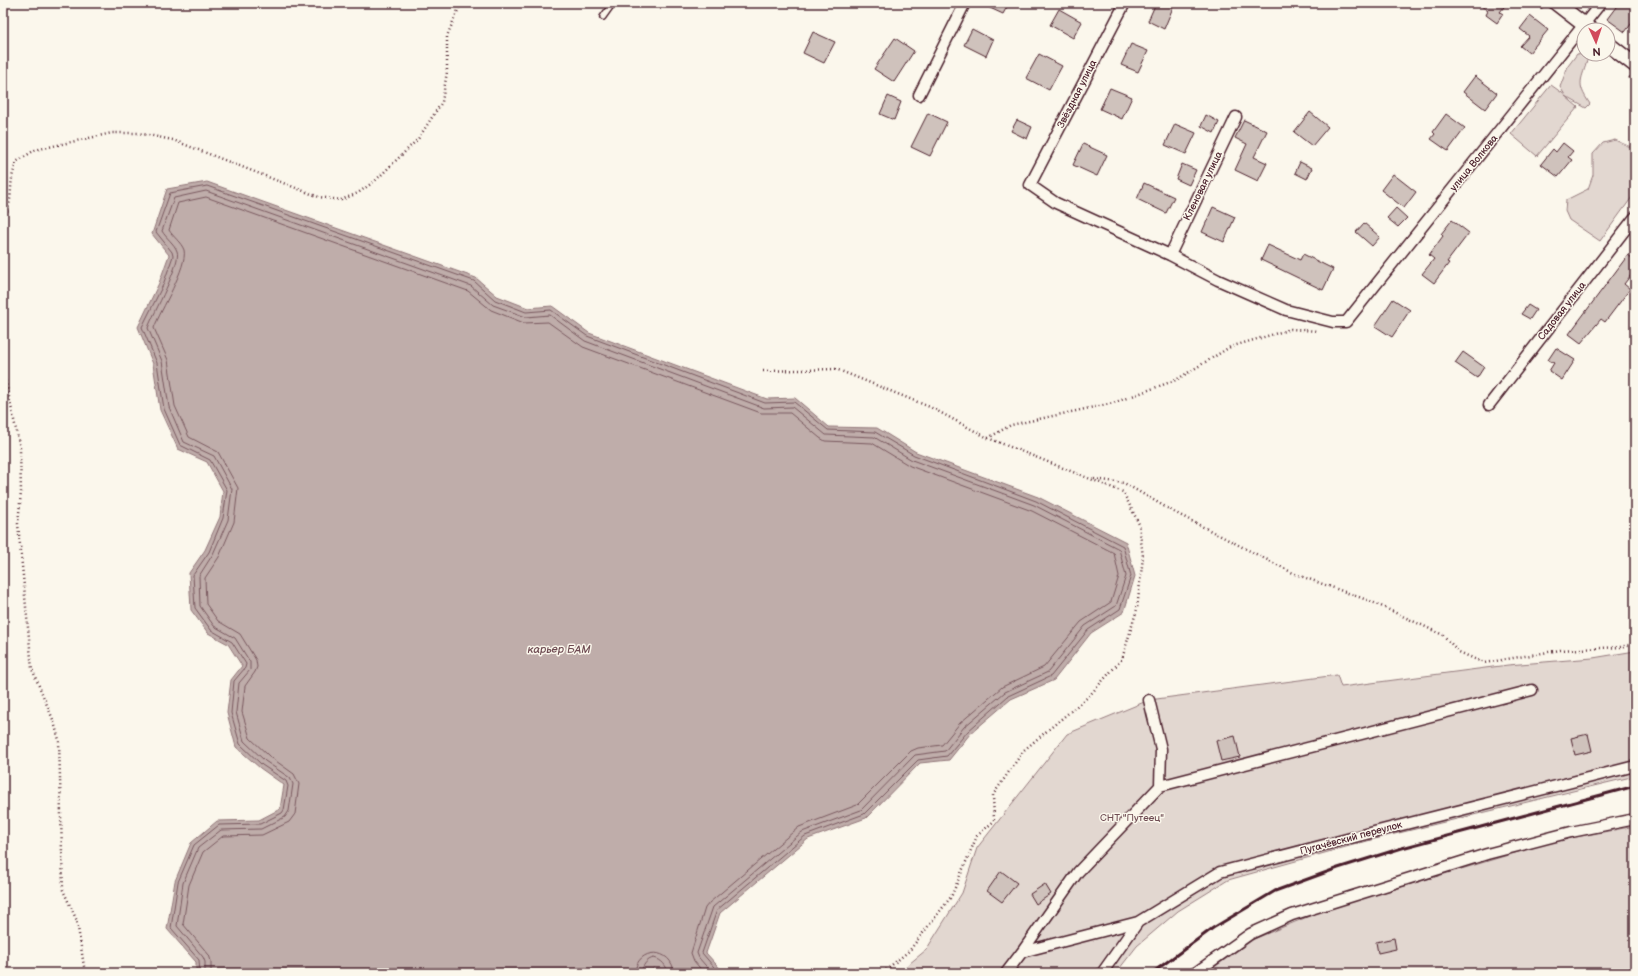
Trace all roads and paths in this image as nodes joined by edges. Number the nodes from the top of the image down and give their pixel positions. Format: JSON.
{"nodes":[{"id":1,"x":461,"y":3,"type":"edge"},
{"id":2,"x":613,"y":3,"type":"edge"},
{"id":3,"x":965,"y":3,"type":"edge"},
{"id":4,"x":1124,"y":3,"type":"edge"},
{"id":5,"x":1556,"y":3,"type":"edge"},
{"id":6,"x":1601,"y":3,"type":"edge"},
{"id":7,"x":603,"y":17,"type":"dead end"},
{"id":8,"x":1581,"y":22,"type":"edge"},
{"id":9,"x":1591,"y":22,"type":"edge"},
{"id":10,"x":1576,"y":42,"type":"edge"},
{"id":11,"x":1616,"y":50,"type":"edge"},
{"id":12,"x":1635,"y":65,"type":"edge"},
{"id":13,"x":919,"y":95,"type":"dead end"},
{"id":14,"x":1236,"y":117,"type":"dead end"},
{"id":15,"x":1635,"y":217,"type":"edge"},
{"id":16,"x":3,"y":218,"type":"edge"},
{"id":17,"x":1170,"y":255,"type":"junction"},
{"id":18,"x":1319,"y":331,"type":"dead end"},
{"id":19,"x":3,"y":369,"type":"edge"},
{"id":20,"x":763,"y":371,"type":"dead end"},
{"id":21,"x":1489,"y":405,"type":"dead end"},
{"id":22,"x":988,"y":438,"type":"junction"},
{"id":23,"x":1090,"y":479,"type":"junction"},
{"id":24,"x":1635,"y":644,"type":"edge"},
{"id":25,"x":1532,"y":690,"type":"dead end"},
{"id":26,"x":1149,"y":700,"type":"dead end"},
{"id":27,"x":1635,"y":766,"type":"edge"},
{"id":28,"x":1160,"y":786,"type":"junction"},
{"id":29,"x":1635,"y":819,"type":"edge"},
{"id":30,"x":1138,"y":922,"type":"junction"},
{"id":31,"x":1022,"y":952,"type":"junction"},
{"id":32,"x":85,"y":973,"type":"edge"},
{"id":33,"x":882,"y":973,"type":"edge"},
{"id":34,"x":1006,"y":973,"type":"edge"},
{"id":35,"x":1102,"y":973,"type":"edge"},
{"id":36,"x":1195,"y":973,"type":"edge"}],
"edges":[{"from":1,"to":16,"type":"path"},
{"from":2,"to":7,"type":"lane"},
{"from":3,"to":13,"type":"street"},
{"from":4,"to":17,"type":"street","name":"Звёздная улица"},
{"from":5,"to":8,"type":"street"},
{"from":6,"to":9,"type":"street","name":"улица Волкова"},
{"from":10,"to":17,"type":"street","name":"улица Волкова"},
{"from":11,"to":12,"type":"street"},
{"from":14,"to":17,"type":"street","name":"Кленовая улица"},
{"from":15,"to":21,"type":"street","name":"Садовая улица"},
{"from":18,"to":22,"type":"path"},
{"from":19,"to":32,"type":"path"},
{"from":20,"to":22,"type":"path"},
{"from":22,"to":23,"type":"path"},
{"from":23,"to":24,"type":"path"},
{"from":23,"to":33,"type":"path"},
{"from":25,"to":28,"type":"street"},
{"from":26,"to":28,"type":"street"},
{"from":27,"to":30,"type":"street","name":"Пугачёвский переулок"},
{"from":28,"to":31,"type":"street"},
{"from":29,"to":36,"type":"street"},
{"from":30,"to":31,"type":"street"},
{"from":30,"to":35,"type":"street","name":"Пугачёвский переулок"},
{"from":31,"to":34,"type":"street"}]}
